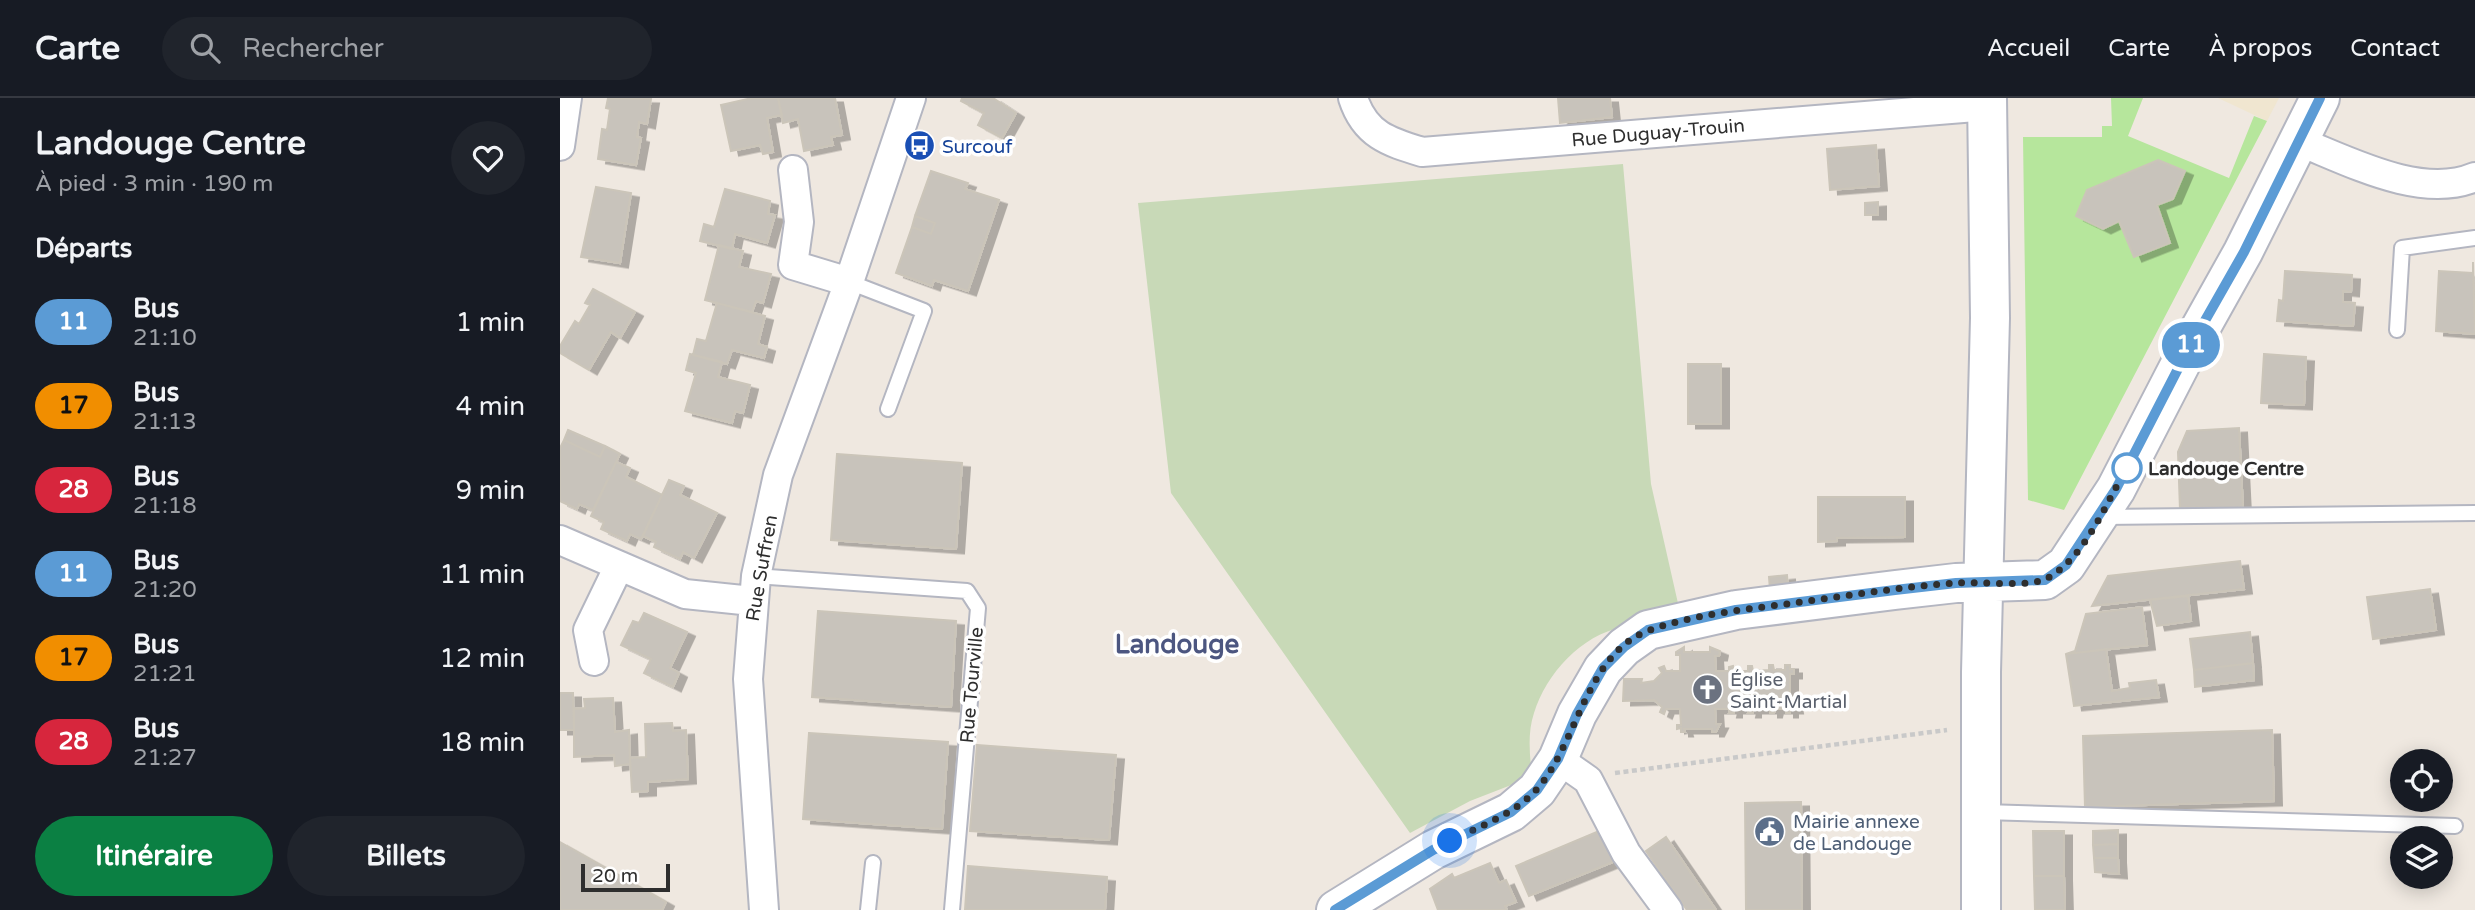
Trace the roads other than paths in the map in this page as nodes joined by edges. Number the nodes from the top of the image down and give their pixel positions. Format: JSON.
{"nodes":[{"id":1,"x":567,"y":98,"type":"edge"},
{"id":2,"x":911,"y":98,"type":"edge"},
{"id":3,"x":1353,"y":98,"type":"edge"},
{"id":4,"x":2320,"y":98,"type":"edge"},
{"id":5,"x":1987,"y":102,"type":"edge"},
{"id":6,"x":2298,"y":141,"type":"junction"},
{"id":7,"x":560,"y":146,"type":"edge"},
{"id":8,"x":793,"y":170,"type":"dead end"},
{"id":9,"x":2475,"y":177,"type":"edge"},
{"id":10,"x":2475,"y":238,"type":"edge"},
{"id":11,"x":849,"y":282,"type":"junction"},
{"id":12,"x":2397,"y":330,"type":"dead end"},
{"id":13,"x":888,"y":409,"type":"dead end"},
{"id":14,"x":2475,"y":513,"type":"edge"},
{"id":15,"x":2100,"y":517,"type":"junction"},
{"id":16,"x":560,"y":540,"type":"edge"},
{"id":17,"x":619,"y":566,"type":"junction"},
{"id":18,"x":1983,"y":582,"type":"junction"},
{"id":19,"x":754,"y":589,"type":"junction"},
{"id":20,"x":594,"y":661,"type":"dead end"},
{"id":21,"x":1573,"y":769,"type":"junction"},
{"id":22,"x":1982,"y":812,"type":"junction"},
{"id":23,"x":2455,"y":826,"type":"dead end"},
{"id":24,"x":873,"y":863,"type":"dead end"},
{"id":25,"x":764,"y":910,"type":"edge"},
{"id":26,"x":868,"y":910,"type":"edge"},
{"id":27,"x":952,"y":910,"type":"edge"},
{"id":28,"x":1336,"y":910,"type":"edge"},
{"id":29,"x":1668,"y":910,"type":"edge"},
{"id":30,"x":1981,"y":910,"type":"edge"}],
"edges":[{"from":1,"to":7,"type":"street"},
{"from":2,"to":11,"type":"street","name":"Rue Suffren"},
{"from":3,"to":5,"type":"street","name":"Rue Duguay-Trouin"},
{"from":4,"to":6,"type":"main road"},
{"from":5,"to":18,"type":"main road"},
{"from":6,"to":9,"type":"street"},
{"from":6,"to":15,"type":"main road"},
{"from":8,"to":11,"type":"street"},
{"from":10,"to":12,"type":"lane"},
{"from":11,"to":13,"type":"lane"},
{"from":11,"to":19,"type":"street","name":"Rue Suffren"},
{"from":14,"to":15,"type":"lane"},
{"from":15,"to":18,"type":"main road"},
{"from":16,"to":17,"type":"street"},
{"from":17,"to":19,"type":"street"},
{"from":17,"to":20,"type":"street"},
{"from":18,"to":21,"type":"main road"},
{"from":18,"to":22,"type":"main road"},
{"from":19,"to":25,"type":"street","name":"Rue Suffren"},
{"from":19,"to":27,"type":"lane","name":"Rue Tourville"},
{"from":21,"to":28,"type":"main road"},
{"from":21,"to":29,"type":"street"},
{"from":22,"to":23,"type":"lane"},
{"from":22,"to":30,"type":"main road"},
{"from":24,"to":26,"type":"lane"}]}
